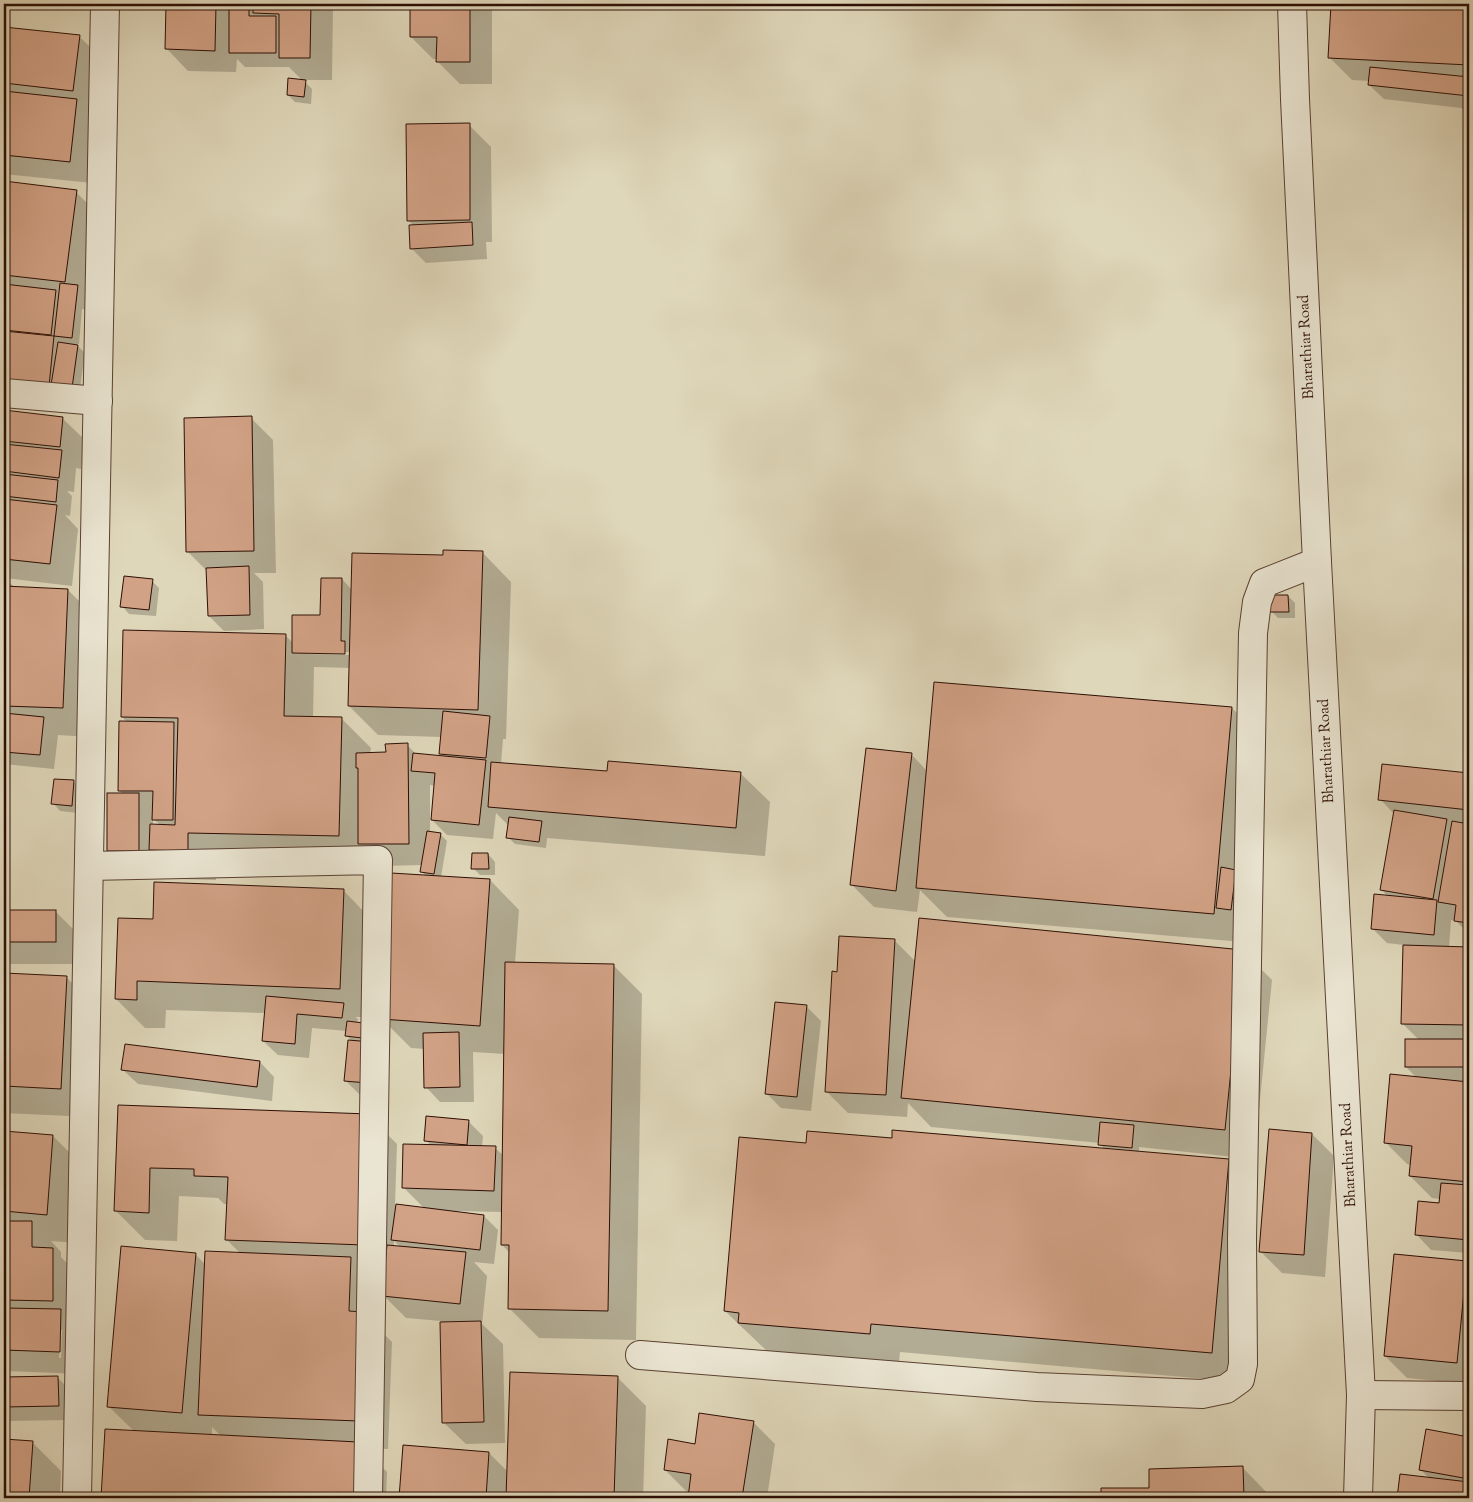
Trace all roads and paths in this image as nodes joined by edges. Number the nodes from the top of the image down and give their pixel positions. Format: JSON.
{"nodes":[{"id":1,"x":105,"y":4,"type":"edge"},
{"id":2,"x":1292,"y":4,"type":"edge"},
{"id":3,"x":4,"y":393,"type":"edge"},
{"id":4,"x":98,"y":400,"type":"junction"},
{"id":5,"x":1318,"y":562,"type":"junction"},
{"id":6,"x":89,"y":866,"type":"junction"},
{"id":7,"x":640,"y":1355,"type":"dead end"},
{"id":8,"x":1361,"y":1395,"type":"junction"},
{"id":9,"x":1469,"y":1396,"type":"edge"},
{"id":10,"x":77,"y":1498,"type":"edge"},
{"id":11,"x":368,"y":1498,"type":"edge"},
{"id":12,"x":1358,"y":1498,"type":"edge"}],
"edges":[{"from":1,"to":4,"type":"street"},
{"from":2,"to":5,"type":"street","name":"Bharathiar Road"},
{"from":3,"to":4,"type":"street"},
{"from":4,"to":6,"type":"street"},
{"from":5,"to":7,"type":"street"},
{"from":5,"to":8,"type":"street","name":"Bharathiar Road"},
{"from":6,"to":10,"type":"street"},
{"from":6,"to":11,"type":"street"},
{"from":8,"to":9,"type":"street"},
{"from":8,"to":12,"type":"street","name":"Bharathiar Road"}]}
